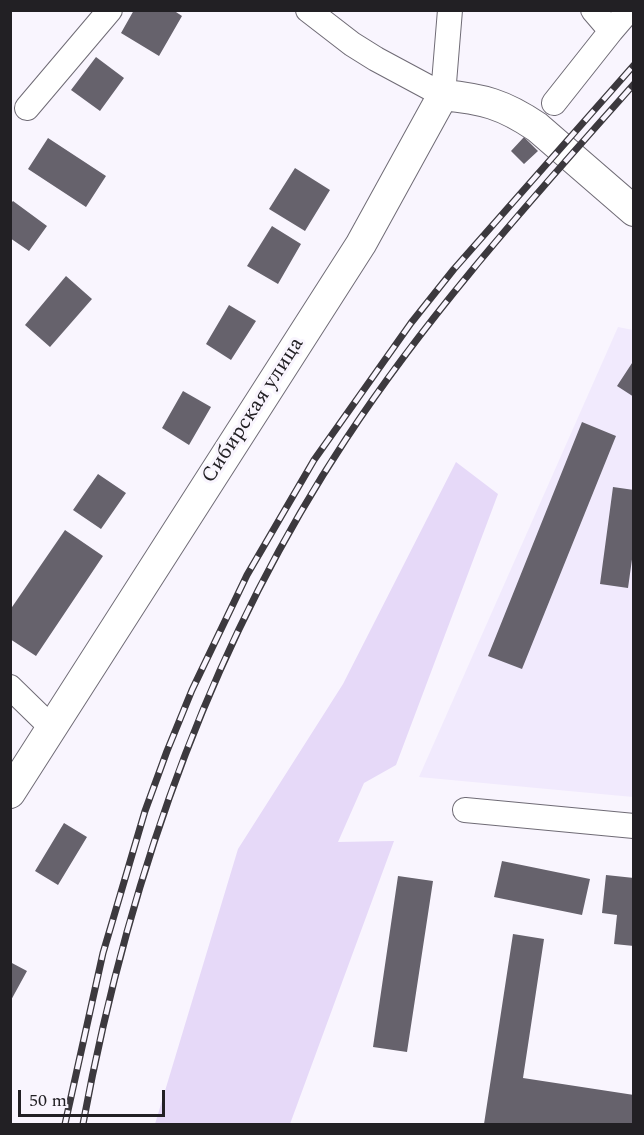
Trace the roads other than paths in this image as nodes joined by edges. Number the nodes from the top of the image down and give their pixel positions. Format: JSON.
{"nodes":[{"id":1,"x":111,"y":10,"type":"edge"},
{"id":2,"x":308,"y":10,"type":"edge"},
{"id":3,"x":450,"y":10,"type":"edge"},
{"id":4,"x":593,"y":10,"type":"edge"},
{"id":5,"x":629,"y":10,"type":"edge"},
{"id":6,"x":611,"y":31,"type":"junction"},
{"id":7,"x":443,"y":95,"type":"junction"},
{"id":8,"x":555,"y":104,"type":"dead end"},
{"id":9,"x":27,"y":108,"type":"dead end"},
{"id":10,"x":633,"y":211,"type":"edge"},
{"id":11,"x":10,"y":687,"type":"edge"},
{"id":12,"x":51,"y":727,"type":"junction"},
{"id":13,"x":10,"y":793,"type":"edge"},
{"id":14,"x":465,"y":810,"type":"dead end"},
{"id":15,"x":633,"y":826,"type":"edge"}],
"edges":[{"from":1,"to":9,"type":"street"},
{"from":2,"to":7,"type":"street"},
{"from":3,"to":7,"type":"street","name":"Сибирская улица"},
{"from":4,"to":6,"type":"street"},
{"from":5,"to":6,"type":"street"},
{"from":6,"to":8,"type":"street"},
{"from":7,"to":10,"type":"main road"},
{"from":7,"to":12,"type":"main road","name":"Сибирская улица"},
{"from":11,"to":12,"type":"street"},
{"from":12,"to":13,"type":"main road","name":"Сибирская улица"},
{"from":14,"to":15,"type":"street"}]}
